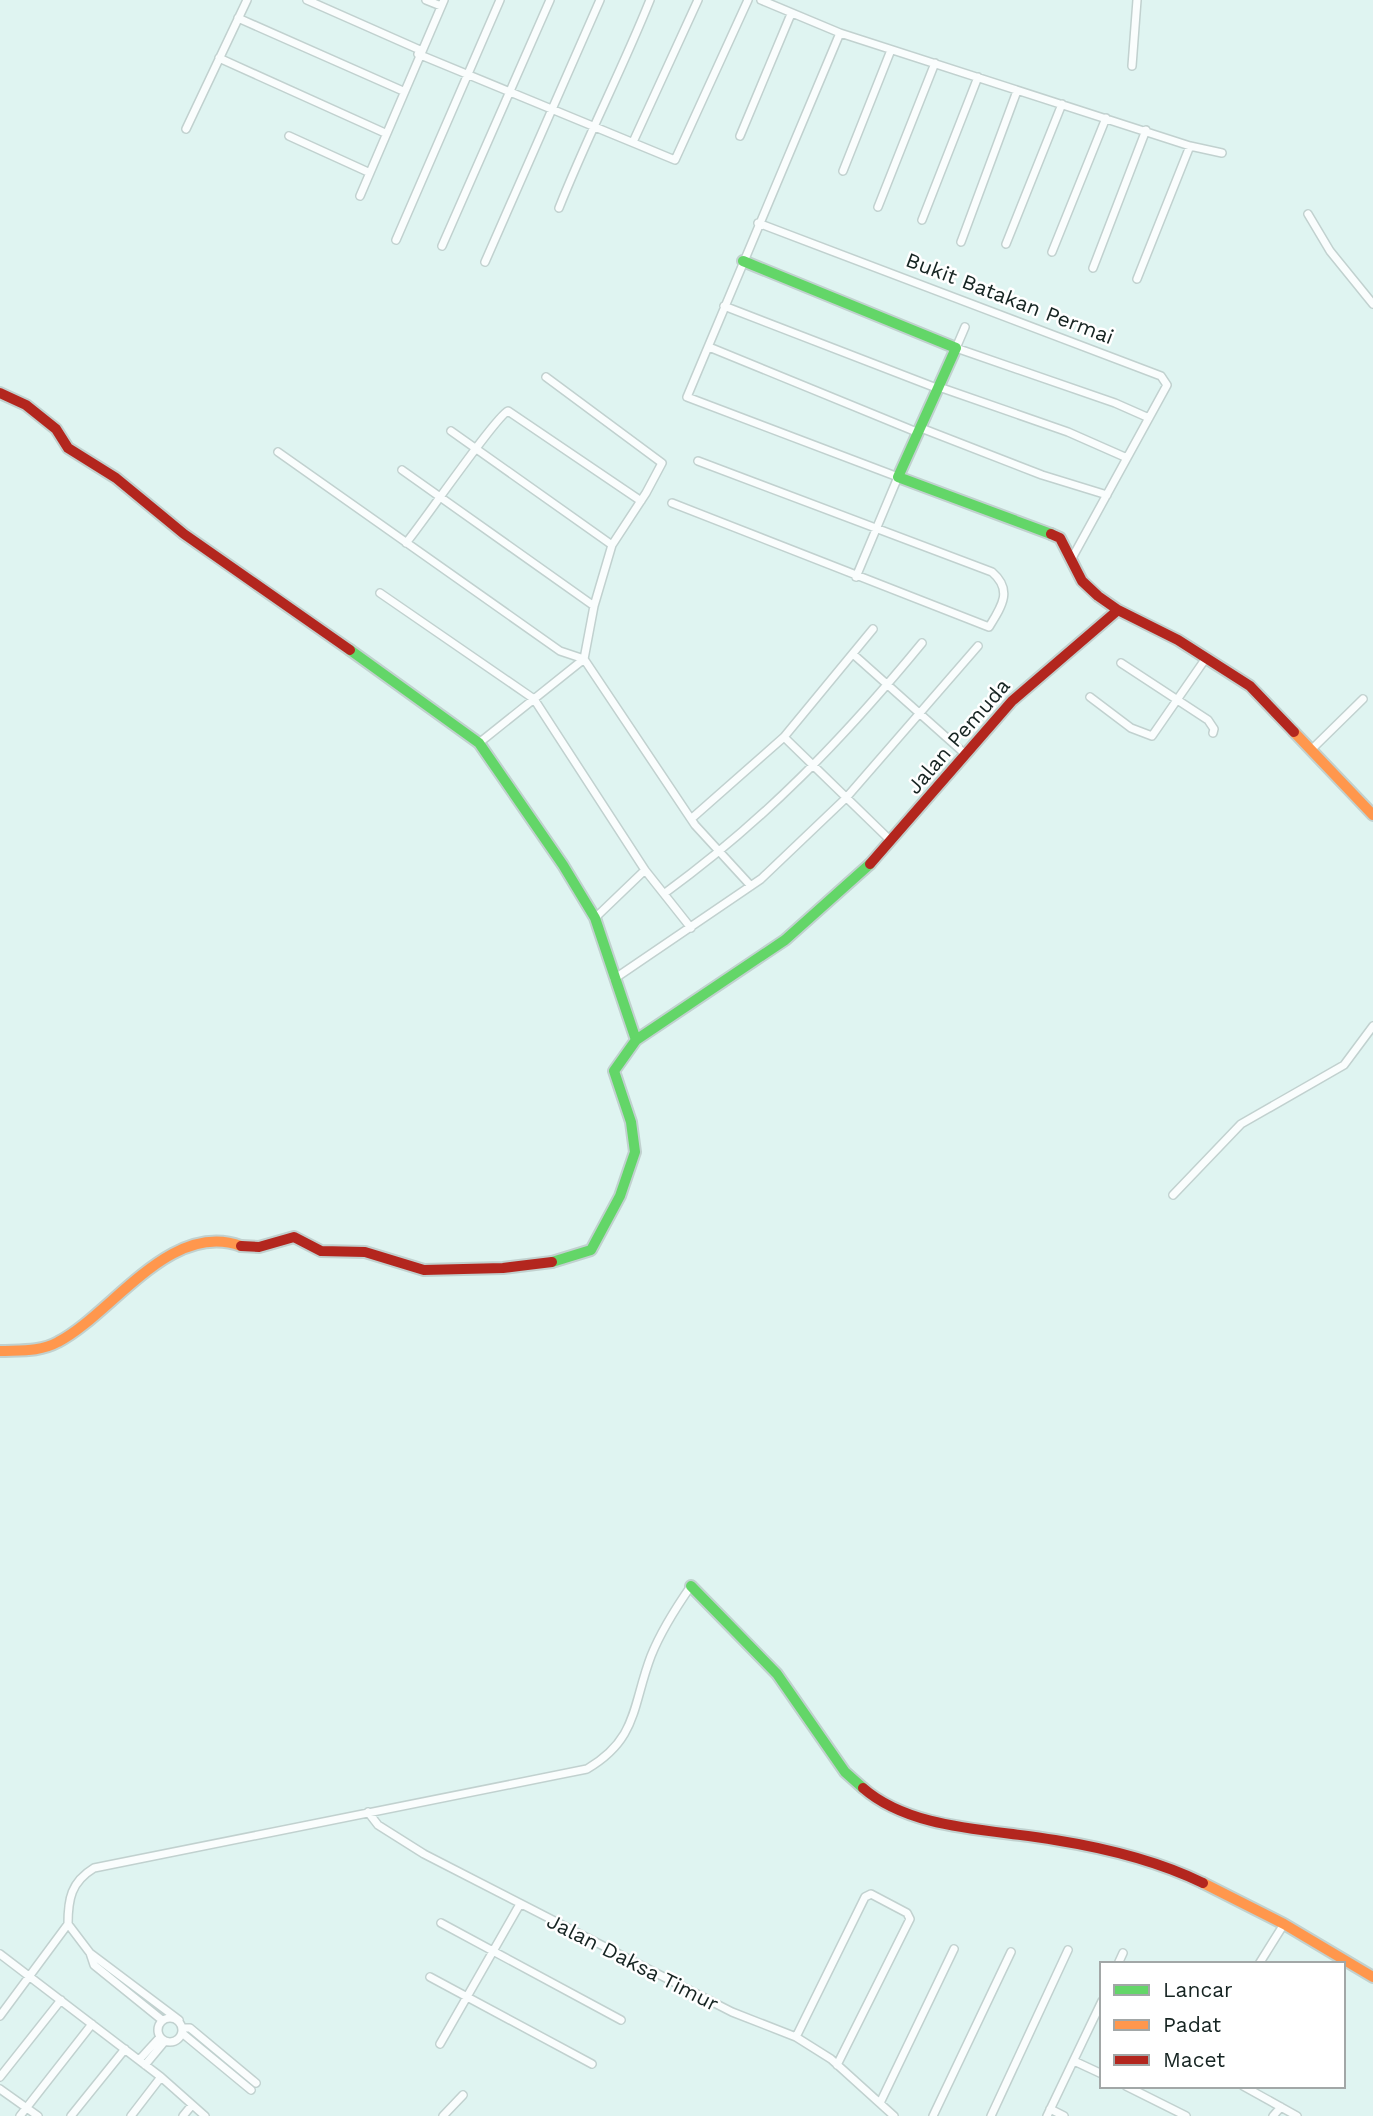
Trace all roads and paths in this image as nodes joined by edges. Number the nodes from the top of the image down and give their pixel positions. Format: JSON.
{"nodes":[{"id":1,"x":247,"y":0,"type":"edge"},
{"id":2,"x":307,"y":0,"type":"edge"},
{"id":3,"x":426,"y":0,"type":"edge"},
{"id":4,"x":500,"y":0,"type":"edge"},
{"id":5,"x":550,"y":0,"type":"edge"},
{"id":6,"x":600,"y":0,"type":"edge"},
{"id":7,"x":650,"y":0,"type":"edge"},
{"id":8,"x":698,"y":0,"type":"edge"},
{"id":9,"x":748,"y":0,"type":"edge"},
{"id":10,"x":761,"y":0,"type":"edge"},
{"id":11,"x":1137,"y":0,"type":"edge"},
{"id":12,"x":442,"y":3,"type":"edge"},
{"id":13,"x":791,"y":14,"type":"junction"},
{"id":14,"x":238,"y":18,"type":"junction"},
{"id":15,"x":839,"y":33,"type":"junction"},
{"id":16,"x":891,"y":50,"type":"junction"},
{"id":17,"x":419,"y":52,"type":"junction"},
{"id":18,"x":219,"y":58,"type":"junction"},
{"id":19,"x":935,"y":64,"type":"junction"},
{"id":20,"x":1132,"y":66,"type":"dead end"},
{"id":21,"x":468,"y":73,"type":"junction"},
{"id":22,"x":978,"y":77,"type":"junction"},
{"id":23,"x":403,"y":91,"type":"junction"},
{"id":24,"x":511,"y":91,"type":"junction"},
{"id":25,"x":1017,"y":91,"type":"junction"},
{"id":26,"x":1062,"y":104,"type":"junction"},
{"id":27,"x":552,"y":109,"type":"junction"},
{"id":28,"x":1106,"y":118,"type":"junction"},
{"id":29,"x":592,"y":125,"type":"junction"},
{"id":30,"x":186,"y":129,"type":"dead end"},
{"id":31,"x":1146,"y":130,"type":"junction"},
{"id":32,"x":385,"y":134,"type":"junction"},
{"id":33,"x":289,"y":136,"type":"dead end"},
{"id":34,"x":740,"y":136,"type":"dead end"},
{"id":35,"x":633,"y":142,"type":"junction"},
{"id":36,"x":1190,"y":146,"type":"junction"},
{"id":37,"x":1222,"y":153,"type":"dead end"},
{"id":38,"x":843,"y":171,"type":"dead end"},
{"id":39,"x":369,"y":172,"type":"junction"},
{"id":40,"x":360,"y":196,"type":"dead end"},
{"id":41,"x":878,"y":207,"type":"dead end"},
{"id":42,"x":559,"y":208,"type":"dead end"},
{"id":43,"x":1308,"y":214,"type":"dead end"},
{"id":44,"x":922,"y":220,"type":"dead end"},
{"id":45,"x":758,"y":223,"type":"junction"},
{"id":46,"x":396,"y":240,"type":"dead end"},
{"id":47,"x":961,"y":242,"type":"dead end"},
{"id":48,"x":1006,"y":244,"type":"dead end"},
{"id":49,"x":442,"y":246,"type":"dead end"},
{"id":50,"x":1052,"y":252,"type":"dead end"},
{"id":51,"x":743,"y":261,"type":"junction"},
{"id":52,"x":485,"y":262,"type":"dead end"},
{"id":53,"x":1093,"y":268,"type":"dead end"},
{"id":54,"x":1137,"y":279,"type":"dead end"},
{"id":55,"x":1373,"y":304,"type":"edge"},
{"id":56,"x":724,"y":306,"type":"junction"},
{"id":57,"x":965,"y":327,"type":"dead end"},
{"id":58,"x":709,"y":347,"type":"junction"},
{"id":59,"x":956,"y":348,"type":"junction"},
{"id":60,"x":545,"y":377,"type":"dead end"},
{"id":61,"x":939,"y":388,"type":"junction"},
{"id":62,"x":0,"y":393,"type":"edge"},
{"id":63,"x":1149,"y":418,"type":"junction"},
{"id":64,"x":920,"y":430,"type":"junction"},
{"id":65,"x":451,"y":431,"type":"dead end"},
{"id":66,"x":478,"y":449,"type":"junction"},
{"id":67,"x":278,"y":452,"type":"dead end"},
{"id":68,"x":1127,"y":458,"type":"junction"},
{"id":69,"x":698,"y":461,"type":"dead end"},
{"id":70,"x":402,"y":470,"type":"dead end"},
{"id":71,"x":898,"y":477,"type":"junction"},
{"id":72,"x":1107,"y":495,"type":"junction"},
{"id":73,"x":441,"y":499,"type":"junction"},
{"id":74,"x":641,"y":501,"type":"junction"},
{"id":75,"x":672,"y":503,"type":"dead end"},
{"id":76,"x":877,"y":529,"type":"junction"},
{"id":77,"x":406,"y":543,"type":"junction"},
{"id":78,"x":612,"y":545,"type":"junction"},
{"id":79,"x":1071,"y":560,"type":"junction"},
{"id":80,"x":856,"y":577,"type":"junction"},
{"id":81,"x":380,"y":593,"type":"dead end"},
{"id":82,"x":594,"y":606,"type":"junction"},
{"id":83,"x":1118,"y":610,"type":"junction"},
{"id":84,"x":873,"y":629,"type":"dead end"},
{"id":85,"x":922,"y":643,"type":"dead end"},
{"id":86,"x":978,"y":646,"type":"dead end"},
{"id":87,"x":853,"y":653,"type":"junction"},
{"id":88,"x":1206,"y":658,"type":"junction"},
{"id":89,"x":584,"y":659,"type":"junction"},
{"id":90,"x":1121,"y":663,"type":"dead end"},
{"id":91,"x":887,"y":685,"type":"junction"},
{"id":92,"x":1090,"y":697,"type":"dead end"},
{"id":93,"x":534,"y":699,"type":"junction"},
{"id":94,"x":1178,"y":699,"type":"junction"},
{"id":95,"x":1363,"y":699,"type":"dead end"},
{"id":96,"x":919,"y":714,"type":"junction"},
{"id":97,"x":1213,"y":733,"type":"dead end"},
{"id":98,"x":784,"y":737,"type":"junction"},
{"id":99,"x":479,"y":743,"type":"junction"},
{"id":100,"x":1311,"y":750,"type":"junction"},
{"id":101,"x":964,"y":753,"type":"junction"},
{"id":102,"x":814,"y":767,"type":"junction"},
{"id":103,"x":846,"y":798,"type":"junction"},
{"id":104,"x":1373,"y":815,"type":"edge"},
{"id":105,"x":691,"y":819,"type":"junction"},
{"id":106,"x":891,"y":841,"type":"junction"},
{"id":107,"x":720,"y":853,"type":"junction"},
{"id":108,"x":645,"y":870,"type":"junction"},
{"id":109,"x":751,"y":886,"type":"junction"},
{"id":110,"x":665,"y":893,"type":"junction"},
{"id":111,"x":595,"y":918,"type":"junction"},
{"id":112,"x":691,"y":928,"type":"junction"},
{"id":113,"x":614,"y":979,"type":"junction"},
{"id":114,"x":1373,"y":1026,"type":"edge"},
{"id":115,"x":636,"y":1040,"type":"junction"},
{"id":116,"x":1173,"y":1195,"type":"dead end"},
{"id":117,"x":0,"y":1352,"type":"edge"},
{"id":118,"x":691,"y":1586,"type":"joint"},
{"id":119,"x":368,"y":1812,"type":"junction"},
{"id":120,"x":520,"y":1904,"type":"junction"},
{"id":121,"x":441,"y":1923,"type":"dead end"},
{"id":122,"x":68,"y":1924,"type":"junction"},
{"id":123,"x":1284,"y":1924,"type":"junction"},
{"id":124,"x":954,"y":1949,"type":"dead end"},
{"id":125,"x":1068,"y":1950,"type":"dead end"},
{"id":126,"x":493,"y":1951,"type":"junction"},
{"id":127,"x":1011,"y":1952,"type":"dead end"},
{"id":128,"x":90,"y":1953,"type":"junction"},
{"id":129,"x":1123,"y":1953,"type":"dead end"},
{"id":130,"x":0,"y":1954,"type":"edge"},
{"id":131,"x":1334,"y":1960,"type":"edge"},
{"id":132,"x":1119,"y":1962,"type":"edge"},
{"id":133,"x":1260,"y":1962,"type":"edge"},
{"id":134,"x":1345,"y":1965,"type":"edge"},
{"id":135,"x":31,"y":1976,"type":"junction"},
{"id":136,"x":430,"y":1978,"type":"dead end"},
{"id":137,"x":1373,"y":1978,"type":"edge"},
{"id":138,"x":467,"y":1997,"type":"junction"},
{"id":139,"x":61,"y":2000,"type":"junction"},
{"id":140,"x":1100,"y":2009,"type":"edge"},
{"id":141,"x":0,"y":2016,"type":"edge"},
{"id":142,"x":162,"y":2020,"type":"junction"},
{"id":143,"x":621,"y":2020,"type":"dead end"},
{"id":144,"x":93,"y":2024,"type":"junction"},
{"id":145,"x":181,"y":2027,"type":"junction"},
{"id":146,"x":796,"y":2037,"type":"junction"},
{"id":147,"x":163,"y":2039,"type":"junction"},
{"id":148,"x":440,"y":2044,"type":"dead end"},
{"id":149,"x":125,"y":2049,"type":"junction"},
{"id":150,"x":1074,"y":2060,"type":"junction"},
{"id":151,"x":142,"y":2062,"type":"junction"},
{"id":152,"x":592,"y":2064,"type":"dead end"},
{"id":153,"x":837,"y":2065,"type":"junction"},
{"id":154,"x":1100,"y":2073,"type":"edge"},
{"id":155,"x":0,"y":2077,"type":"edge"},
{"id":156,"x":161,"y":2077,"type":"junction"},
{"id":157,"x":254,"y":2087,"type":"dead end"},
{"id":158,"x":1130,"y":2088,"type":"edge"},
{"id":159,"x":1247,"y":2088,"type":"edge"},
{"id":160,"x":0,"y":2089,"type":"edge"},
{"id":161,"x":463,"y":2095,"type":"dead end"},
{"id":162,"x":880,"y":2103,"type":"junction"},
{"id":163,"x":192,"y":2105,"type":"junction"},
{"id":164,"x":1281,"y":2107,"type":"junction"},
{"id":165,"x":27,"y":2108,"type":"junction"},
{"id":166,"x":1049,"y":2113,"type":"edge"},
{"id":167,"x":888,"y":2114,"type":"edge"},
{"id":168,"x":20,"y":2116,"type":"edge"},
{"id":169,"x":38,"y":2116,"type":"edge"},
{"id":170,"x":71,"y":2116,"type":"edge"},
{"id":171,"x":131,"y":2116,"type":"edge"},
{"id":172,"x":183,"y":2116,"type":"edge"},
{"id":173,"x":205,"y":2116,"type":"edge"},
{"id":174,"x":443,"y":2116,"type":"edge"},
{"id":175,"x":933,"y":2116,"type":"edge"},
{"id":176,"x":991,"y":2116,"type":"edge"},
{"id":177,"x":1064,"y":2116,"type":"edge"},
{"id":178,"x":1186,"y":2116,"type":"edge"},
{"id":179,"x":1273,"y":2116,"type":"edge"},
{"id":180,"x":1297,"y":2116,"type":"edge"}],
"edges":[{"from":1,"to":14,"type":"street"},
{"from":2,"to":17,"type":"street"},
{"from":3,"to":12,"type":"street"},
{"from":4,"to":21,"type":"street"},
{"from":5,"to":24,"type":"street"},
{"from":6,"to":27,"type":"street"},
{"from":7,"to":29,"type":"street"},
{"from":8,"to":35,"type":"street"},
{"from":9,"to":35,"type":"street"},
{"from":10,"to":13,"type":"street"},
{"from":11,"to":20,"type":"street"},
{"from":12,"to":17,"type":"street"},
{"from":13,"to":15,"type":"street"},
{"from":13,"to":34,"type":"street"},
{"from":14,"to":18,"type":"street"},
{"from":14,"to":23,"type":"street"},
{"from":15,"to":16,"type":"street"},
{"from":15,"to":45,"type":"street"},
{"from":16,"to":19,"type":"street"},
{"from":16,"to":38,"type":"street"},
{"from":17,"to":21,"type":"street"},
{"from":17,"to":23,"type":"street"},
{"from":18,"to":30,"type":"street"},
{"from":18,"to":32,"type":"street"},
{"from":19,"to":22,"type":"street"},
{"from":19,"to":41,"type":"street"},
{"from":21,"to":24,"type":"street"},
{"from":21,"to":46,"type":"street"},
{"from":22,"to":25,"type":"street"},
{"from":22,"to":44,"type":"street"},
{"from":23,"to":32,"type":"street"},
{"from":24,"to":27,"type":"street"},
{"from":24,"to":49,"type":"street"},
{"from":25,"to":26,"type":"street"},
{"from":25,"to":47,"type":"street"},
{"from":26,"to":28,"type":"street"},
{"from":26,"to":48,"type":"street"},
{"from":27,"to":29,"type":"street"},
{"from":27,"to":52,"type":"street"},
{"from":28,"to":31,"type":"street"},
{"from":28,"to":50,"type":"street"},
{"from":29,"to":35,"type":"street"},
{"from":29,"to":42,"type":"street"},
{"from":31,"to":36,"type":"street"},
{"from":31,"to":53,"type":"street"},
{"from":32,"to":39,"type":"street"},
{"from":33,"to":39,"type":"street"},
{"from":36,"to":37,"type":"street"},
{"from":36,"to":54,"type":"street"},
{"from":39,"to":40,"type":"street"},
{"from":43,"to":55,"type":"street"},
{"from":45,"to":51,"type":"street"},
{"from":45,"to":63,"type":"street","name":"Bukit Batakan Permai"},
{"from":51,"to":56,"type":"street"},
{"from":51,"to":59,"type":"street"},
{"from":56,"to":58,"type":"street"},
{"from":56,"to":61,"type":"street"},
{"from":57,"to":59,"type":"street"},
{"from":58,"to":64,"type":"street"},
{"from":58,"to":71,"type":"street"},
{"from":59,"to":61,"type":"street"},
{"from":59,"to":63,"type":"street"},
{"from":60,"to":74,"type":"street"},
{"from":61,"to":64,"type":"street"},
{"from":61,"to":68,"type":"street"},
{"from":62,"to":99,"type":"street"},
{"from":63,"to":68,"type":"street","name":"Bukit Batakan Permai"},
{"from":64,"to":71,"type":"street"},
{"from":64,"to":72,"type":"street"},
{"from":65,"to":66,"type":"street"},
{"from":66,"to":73,"type":"street"},
{"from":66,"to":74,"type":"street"},
{"from":66,"to":78,"type":"street"},
{"from":67,"to":77,"type":"street"},
{"from":68,"to":72,"type":"street","name":"Bukit Batakan Permai"},
{"from":69,"to":76,"type":"street"},
{"from":70,"to":73,"type":"street"},
{"from":71,"to":76,"type":"street"},
{"from":71,"to":79,"type":"street"},
{"from":72,"to":79,"type":"street","name":"Bukit Batakan Permai"},
{"from":73,"to":77,"type":"street"},
{"from":73,"to":82,"type":"street"},
{"from":74,"to":78,"type":"street"},
{"from":75,"to":80,"type":"street"},
{"from":76,"to":80,"type":"street"},
{"from":76,"to":80,"type":"street"},
{"from":77,"to":89,"type":"street"},
{"from":78,"to":82,"type":"street"},
{"from":79,"to":83,"type":"street"},
{"from":81,"to":93,"type":"street"},
{"from":82,"to":89,"type":"street"},
{"from":83,"to":88,"type":"street"},
{"from":83,"to":101,"type":"street","name":"Jalan Pemuda"},
{"from":84,"to":87,"type":"street"},
{"from":85,"to":91,"type":"street"},
{"from":86,"to":96,"type":"street"},
{"from":87,"to":91,"type":"street"},
{"from":87,"to":98,"type":"street"},
{"from":88,"to":94,"type":"street"},
{"from":88,"to":100,"type":"street"},
{"from":89,"to":93,"type":"street"},
{"from":89,"to":105,"type":"street"},
{"from":90,"to":94,"type":"street"},
{"from":91,"to":96,"type":"street"},
{"from":91,"to":102,"type":"street"},
{"from":92,"to":94,"type":"street"},
{"from":93,"to":99,"type":"street"},
{"from":93,"to":108,"type":"street"},
{"from":94,"to":97,"type":"street"},
{"from":95,"to":100,"type":"street"},
{"from":96,"to":101,"type":"street"},
{"from":96,"to":103,"type":"street"},
{"from":98,"to":102,"type":"street"},
{"from":98,"to":105,"type":"street"},
{"from":99,"to":111,"type":"street"},
{"from":100,"to":104,"type":"street"},
{"from":101,"to":106,"type":"street","name":"Jalan Pemuda"},
{"from":102,"to":103,"type":"street"},
{"from":102,"to":107,"type":"street"},
{"from":103,"to":106,"type":"street"},
{"from":103,"to":109,"type":"street"},
{"from":105,"to":107,"type":"street"},
{"from":106,"to":115,"type":"street","name":"Jalan Pemuda"},
{"from":107,"to":109,"type":"street"},
{"from":107,"to":110,"type":"street"},
{"from":108,"to":110,"type":"street"},
{"from":108,"to":111,"type":"street"},
{"from":109,"to":112,"type":"street"},
{"from":110,"to":112,"type":"street"},
{"from":111,"to":113,"type":"street"},
{"from":112,"to":113,"type":"street"},
{"from":113,"to":115,"type":"street"},
{"from":114,"to":116,"type":"street"},
{"from":115,"to":117,"type":"street"},
{"from":118,"to":119,"type":"street"},
{"from":118,"to":123,"type":"street"},
{"from":119,"to":120,"type":"street","name":"Jalan Daksa Timur"},
{"from":119,"to":122,"type":"street"},
{"from":120,"to":126,"type":"street"},
{"from":120,"to":146,"type":"street","name":"Jalan Daksa Timur"},
{"from":121,"to":126,"type":"street"},
{"from":122,"to":128,"type":"street"},
{"from":122,"to":135,"type":"street"},
{"from":123,"to":131,"type":"street"},
{"from":123,"to":133,"type":"street"},
{"from":124,"to":162,"type":"street"},
{"from":125,"to":176,"type":"street"},
{"from":126,"to":138,"type":"street"},
{"from":126,"to":143,"type":"street"},
{"from":127,"to":175,"type":"street"},
{"from":128,"to":142,"type":"street"},
{"from":128,"to":145,"type":"street"},
{"from":129,"to":132,"type":"street"},
{"from":130,"to":135,"type":"street"},
{"from":134,"to":137,"type":"street"},
{"from":135,"to":139,"type":"street"},
{"from":135,"to":141,"type":"street"},
{"from":136,"to":138,"type":"street"},
{"from":138,"to":148,"type":"street"},
{"from":138,"to":152,"type":"street"},
{"from":139,"to":144,"type":"street"},
{"from":139,"to":155,"type":"street"},
{"from":140,"to":150,"type":"street"},
{"from":142,"to":145,"type":"street"},
{"from":142,"to":147,"type":"street"},
{"from":144,"to":149,"type":"street"},
{"from":144,"to":165,"type":"street"},
{"from":145,"to":147,"type":"street"},
{"from":145,"to":157,"type":"street"},
{"from":146,"to":153,"type":"street","name":"Jalan Daksa Timur"},
{"from":146,"to":153,"type":"street"},
{"from":147,"to":151,"type":"street"},
{"from":149,"to":151,"type":"street"},
{"from":149,"to":170,"type":"street"},
{"from":150,"to":154,"type":"street"},
{"from":150,"to":166,"type":"street"},
{"from":151,"to":156,"type":"street"},
{"from":153,"to":162,"type":"street","name":"Jalan Daksa Timur"},
{"from":156,"to":163,"type":"street"},
{"from":156,"to":171,"type":"street"},
{"from":158,"to":178,"type":"street"},
{"from":159,"to":164,"type":"street"},
{"from":160,"to":165,"type":"street"},
{"from":161,"to":174,"type":"street"},
{"from":162,"to":167,"type":"street","name":"Jalan Daksa Timur"},
{"from":163,"to":172,"type":"street"},
{"from":163,"to":173,"type":"street"},
{"from":164,"to":179,"type":"street"},
{"from":164,"to":180,"type":"street"},
{"from":165,"to":168,"type":"street"},
{"from":165,"to":169,"type":"street"},
{"from":166,"to":177,"type":"street"}]}
